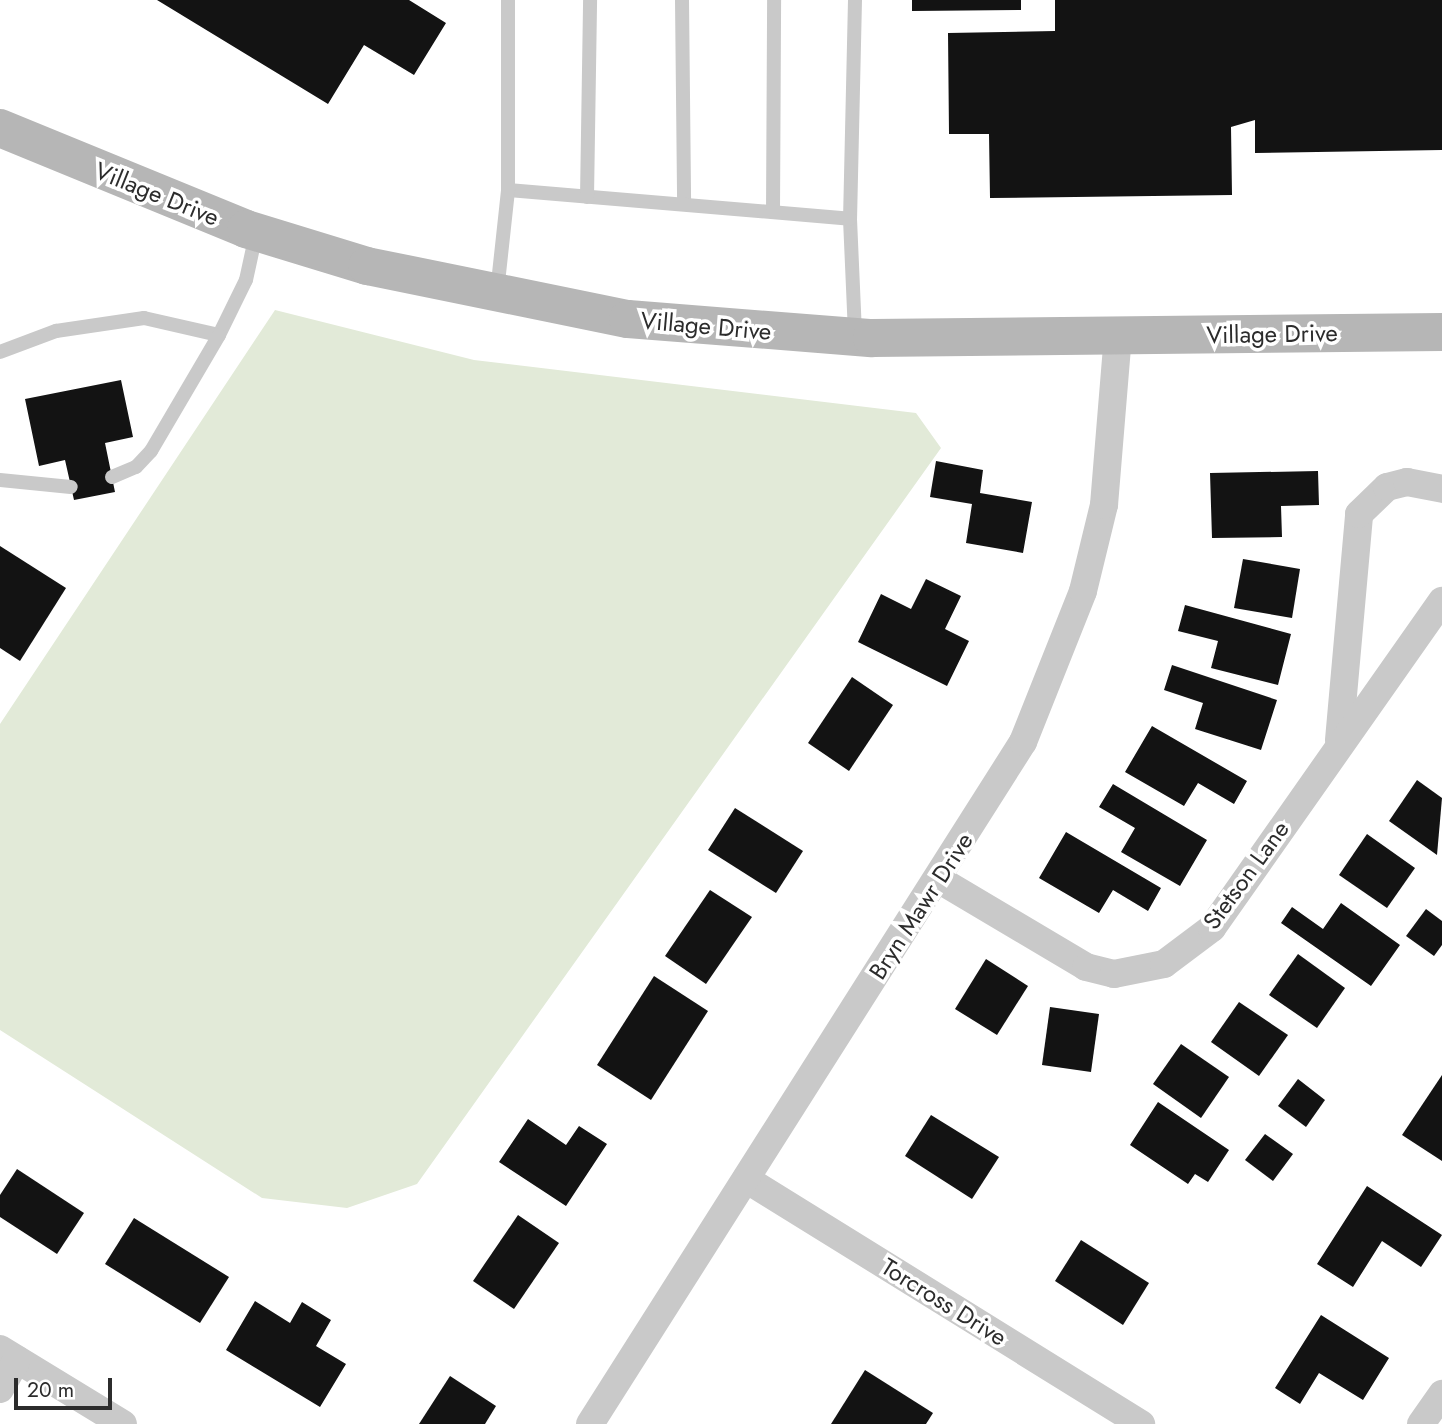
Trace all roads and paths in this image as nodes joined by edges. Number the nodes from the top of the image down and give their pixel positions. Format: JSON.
{"nodes":[{"id":1,"x":508,"y":0,"type":"edge"},
{"id":2,"x":590,"y":0,"type":"edge"},
{"id":3,"x":682,"y":0,"type":"edge"},
{"id":4,"x":774,"y":0,"type":"edge"},
{"id":5,"x":855,"y":0,"type":"edge"},
{"id":6,"x":0,"y":128,"type":"edge"},
{"id":7,"x":508,"y":190,"type":"junction"},
{"id":8,"x":587,"y":197,"type":"junction"},
{"id":9,"x":684,"y":204,"type":"junction"},
{"id":10,"x":773,"y":212,"type":"junction"},
{"id":11,"x":850,"y":219,"type":"junction"},
{"id":12,"x":257,"y":233,"type":"junction"},
{"id":13,"x":496,"y":297,"type":"junction"},
{"id":14,"x":1442,"y":332,"type":"edge"},
{"id":15,"x":219,"y":335,"type":"junction"},
{"id":16,"x":1118,"y":335,"type":"junction"},
{"id":17,"x":855,"y":337,"type":"junction"},
{"id":18,"x":0,"y":352,"type":"edge"},
{"id":19,"x":112,"y":477,"type":"dead end"},
{"id":20,"x":0,"y":480,"type":"edge"},
{"id":21,"x":71,"y":486,"type":"dead end"},
{"id":22,"x":1442,"y":489,"type":"edge"},
{"id":23,"x":1442,"y":601,"type":"edge"},
{"id":24,"x":1339,"y":740,"type":"junction"},
{"id":25,"x":938,"y":879,"type":"junction"},
{"id":26,"x":746,"y":1179,"type":"junction"},
{"id":27,"x":9,"y":1354,"type":"edge"},
{"id":28,"x":0,"y":1389,"type":"edge"},
{"id":29,"x":1442,"y":1394,"type":"edge"},
{"id":30,"x":123,"y":1424,"type":"edge"},
{"id":31,"x":590,"y":1424,"type":"edge"},
{"id":32,"x":1141,"y":1424,"type":"edge"},
{"id":33,"x":1421,"y":1424,"type":"edge"}],
"edges":[{"from":1,"to":7,"type":"lane"},
{"from":2,"to":8,"type":"lane"},
{"from":3,"to":9,"type":"lane"},
{"from":4,"to":10,"type":"lane"},
{"from":5,"to":11,"type":"lane"},
{"from":6,"to":12,"type":"main road","name":"Village Drive"},
{"from":7,"to":8,"type":"lane"},
{"from":7,"to":13,"type":"lane"},
{"from":8,"to":9,"type":"lane"},
{"from":9,"to":10,"type":"lane"},
{"from":10,"to":11,"type":"lane"},
{"from":11,"to":17,"type":"lane"},
{"from":12,"to":13,"type":"main road","name":"Village Drive"},
{"from":12,"to":15,"type":"lane"},
{"from":13,"to":17,"type":"main road","name":"Village Drive"},
{"from":14,"to":16,"type":"main road","name":"Village Drive"},
{"from":15,"to":18,"type":"lane"},
{"from":15,"to":19,"type":"lane"},
{"from":16,"to":17,"type":"main road","name":"Village Drive"},
{"from":16,"to":25,"type":"street","name":"Bryn Mawr Drive"},
{"from":20,"to":21,"type":"lane"},
{"from":22,"to":24,"type":"street","name":"Stetson Lane"},
{"from":23,"to":24,"type":"street","name":"Stetson Lane"},
{"from":24,"to":25,"type":"street","name":"Stetson Lane"},
{"from":25,"to":26,"type":"street","name":"Bryn Mawr Drive"},
{"from":26,"to":31,"type":"street","name":"Bryn Mawr Drive"},
{"from":26,"to":32,"type":"street","name":"Torcross Drive"},
{"from":27,"to":28,"type":"street"},
{"from":27,"to":30,"type":"street"},
{"from":29,"to":33,"type":"street"}]}
